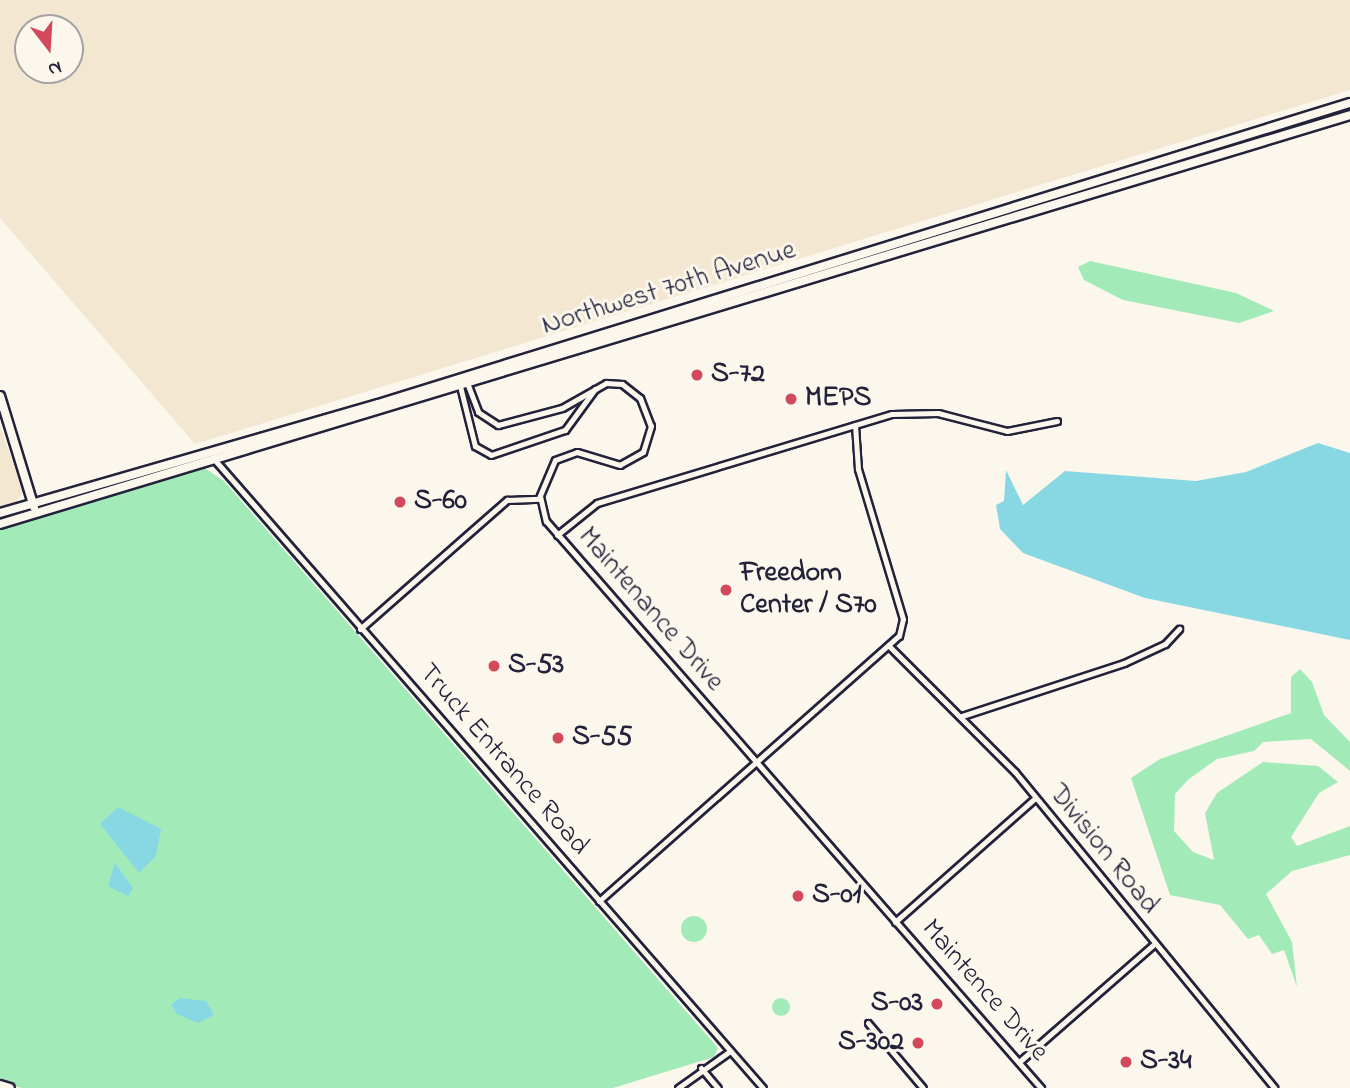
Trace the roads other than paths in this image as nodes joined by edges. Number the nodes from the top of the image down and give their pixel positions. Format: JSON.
{"nodes":[{"id":1,"x":1350,"y":103,"type":"edge"},
{"id":2,"x":1350,"y":115,"type":"edge"},
{"id":3,"x":465,"y":377,"type":"junction"},
{"id":4,"x":469,"y":386,"type":"junction"},
{"id":5,"x":595,"y":388,"type":"junction"},
{"id":6,"x":457,"y":390,"type":"junction"},
{"id":7,"x":0,"y":396,"type":"edge"},
{"id":8,"x":4,"y":419,"type":"edge"},
{"id":9,"x":1057,"y":421,"type":"dead end"},
{"id":10,"x":855,"y":425,"type":"junction"},
{"id":11,"x":210,"y":449,"type":"junction"},
{"id":12,"x":213,"y":459,"type":"junction"},
{"id":13,"x":540,"y":499,"type":"junction"},
{"id":14,"x":34,"y":508,"type":"junction"},
{"id":15,"x":0,"y":513,"type":"edge"},
{"id":16,"x":0,"y":524,"type":"edge"},
{"id":17,"x":557,"y":535,"type":"junction"},
{"id":18,"x":360,"y":629,"type":"junction"},
{"id":19,"x":1179,"y":629,"type":"dead end"},
{"id":20,"x":890,"y":647,"type":"junction"},
{"id":21,"x":962,"y":716,"type":"junction"},
{"id":22,"x":757,"y":764,"type":"junction"},
{"id":23,"x":1034,"y":799,"type":"junction"},
{"id":24,"x":599,"y":901,"type":"junction"},
{"id":25,"x":895,"y":922,"type":"junction"},
{"id":26,"x":1153,"y":945,"type":"junction"},
{"id":27,"x":868,"y":1023,"type":"dead end"},
{"id":28,"x":730,"y":1051,"type":"junction"},
{"id":29,"x":1019,"y":1062,"type":"junction"},
{"id":30,"x":701,"y":1068,"type":"junction"},
{"id":31,"x":0,"y":1085,"type":"edge"},
{"id":32,"x":10,"y":1088,"type":"edge"},
{"id":33,"x":678,"y":1088,"type":"edge"},
{"id":34,"x":718,"y":1088,"type":"edge"},
{"id":35,"x":763,"y":1088,"type":"edge"},
{"id":36,"x":923,"y":1088,"type":"edge"},
{"id":37,"x":1041,"y":1088,"type":"edge"},
{"id":38,"x":1275,"y":1088,"type":"edge"}],
"edges":[{"from":1,"to":3,"type":"main road","name":"Northwest 70th Avenue"},
{"from":2,"to":4,"type":"main road","name":"Northwest 70th Avenue"},
{"from":3,"to":4,"type":"street"},
{"from":3,"to":6,"type":"street"},
{"from":3,"to":11,"type":"main road","name":"Northwest 70th Avenue"},
{"from":4,"to":5,"type":"street"},
{"from":4,"to":6,"type":"main road","name":"Northwest 70th Avenue"},
{"from":5,"to":6,"type":"street"},
{"from":5,"to":13,"type":"street"},
{"from":6,"to":12,"type":"main road","name":"Northwest 70th Avenue"},
{"from":7,"to":8,"type":"main road"},
{"from":8,"to":14,"type":"main road"},
{"from":9,"to":10,"type":"street"},
{"from":10,"to":17,"type":"street"},
{"from":10,"to":20,"type":"street"},
{"from":11,"to":12,"type":"street"},
{"from":11,"to":14,"type":"main road","name":"Northwest 70th Avenue"},
{"from":12,"to":14,"type":"main road","name":"Northwest 70th Avenue"},
{"from":12,"to":18,"type":"street","name":"Truck Entrance Road"},
{"from":13,"to":17,"type":"street","name":"Maintenance Drive"},
{"from":13,"to":18,"type":"street"},
{"from":14,"to":15,"type":"main road","name":"Northwest 70th Avenue"},
{"from":14,"to":16,"type":"main road","name":"Northwest 70th Avenue"},
{"from":17,"to":22,"type":"street","name":"Maintenance Drive"},
{"from":18,"to":24,"type":"street","name":"Truck Entrance Road"},
{"from":19,"to":21,"type":"street"},
{"from":20,"to":21,"type":"street","name":"Division Road"},
{"from":20,"to":22,"type":"street"},
{"from":21,"to":23,"type":"street","name":"Division Road"},
{"from":22,"to":24,"type":"street"},
{"from":22,"to":25,"type":"street","name":"Maintenance Drive"},
{"from":23,"to":25,"type":"street"},
{"from":23,"to":26,"type":"street","name":"Division Road"},
{"from":24,"to":28,"type":"street","name":"Truck Entrance Road"},
{"from":25,"to":29,"type":"street","name":"Maintence Drive"},
{"from":26,"to":29,"type":"street"},
{"from":26,"to":38,"type":"street","name":"Division Road"},
{"from":27,"to":36,"type":"street"},
{"from":28,"to":30,"type":"street"},
{"from":28,"to":35,"type":"street","name":"Truck Entrance Road"},
{"from":29,"to":37,"type":"street","name":"Maintence Drive"},
{"from":30,"to":33,"type":"street"},
{"from":30,"to":34,"type":"street"},
{"from":31,"to":32,"type":"main road"}]}
